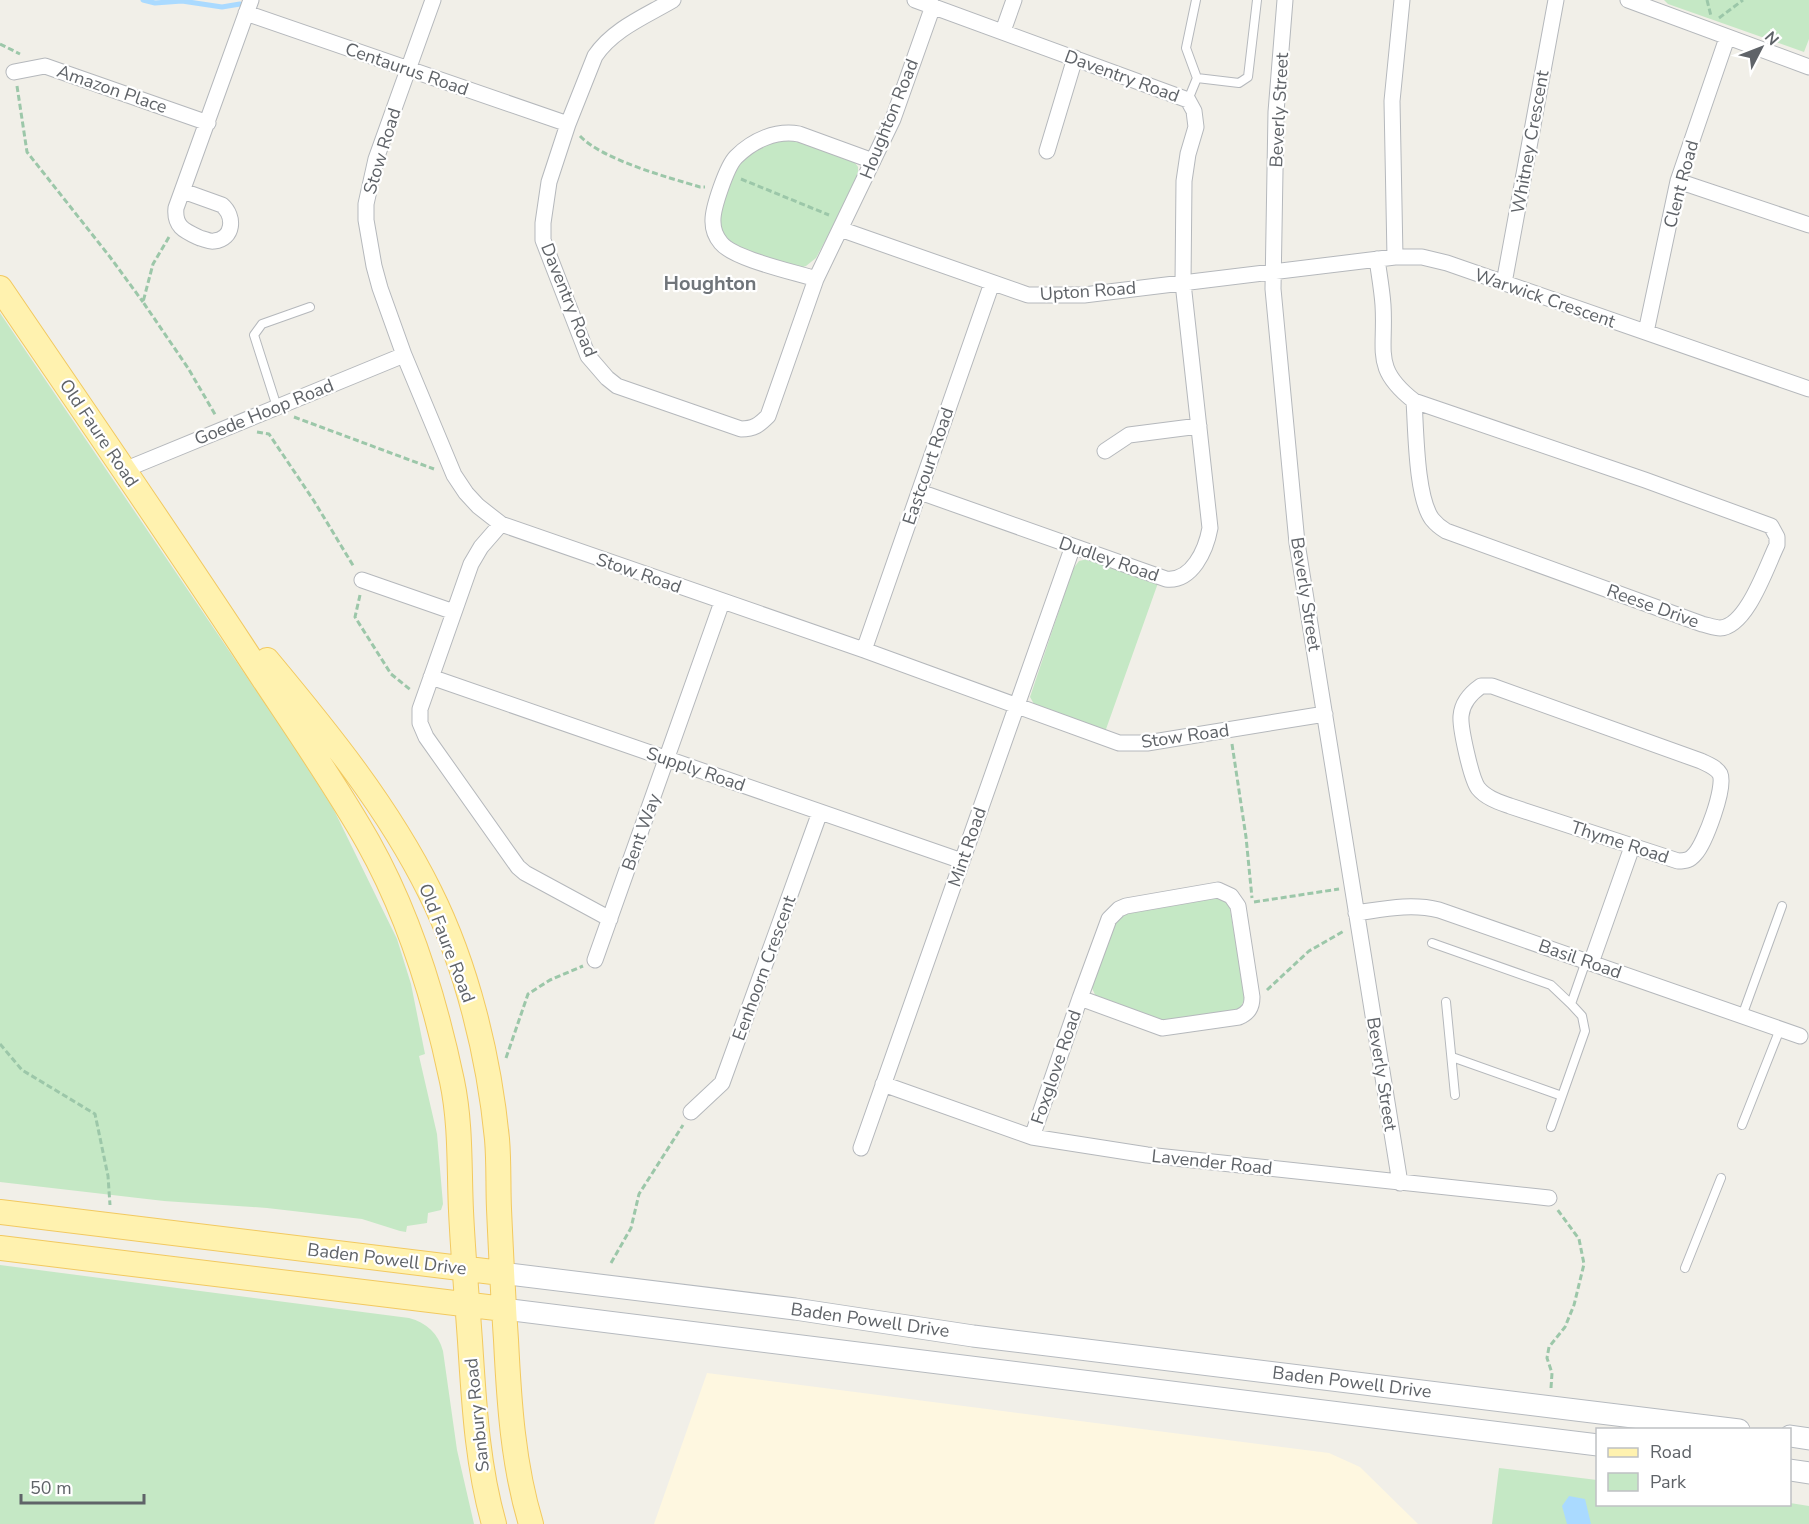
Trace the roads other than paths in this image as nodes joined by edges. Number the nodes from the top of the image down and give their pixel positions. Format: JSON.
{"nodes":[{"id":1,"x":433,"y":0,"type":"edge"},
{"id":2,"x":674,"y":0,"type":"edge"},
{"id":3,"x":915,"y":0,"type":"edge"},
{"id":4,"x":1014,"y":0,"type":"edge"},
{"id":5,"x":1196,"y":0,"type":"edge"},
{"id":6,"x":1257,"y":0,"type":"edge"},
{"id":7,"x":1285,"y":0,"type":"edge"},
{"id":8,"x":1402,"y":0,"type":"edge"},
{"id":9,"x":1556,"y":0,"type":"edge"},
{"id":10,"x":1628,"y":0,"type":"edge"},
{"id":11,"x":248,"y":6,"type":"edge"},
{"id":12,"x":933,"y":6,"type":"junction"},
{"id":13,"x":1003,"y":31,"type":"junction"},
{"id":14,"x":1727,"y":38,"type":"junction"},
{"id":15,"x":1075,"y":58,"type":"junction"},
{"id":16,"x":1809,"y":67,"type":"edge"},
{"id":17,"x":408,"y":70,"type":"junction"},
{"id":18,"x":14,"y":72,"type":"road end"},
{"id":19,"x":1197,"y":78,"type":"junction"},
{"id":20,"x":1188,"y":100,"type":"junction"},
{"id":21,"x":208,"y":123,"type":"junction"},
{"id":22,"x":568,"y":124,"type":"junction"},
{"id":23,"x":1047,"y":151,"type":"dead end"},
{"id":24,"x":873,"y":161,"type":"junction"},
{"id":25,"x":1678,"y":182,"type":"junction"},
{"id":26,"x":183,"y":191,"type":"dead end"},
{"id":27,"x":838,"y":223,"type":"junction"},
{"id":28,"x":1809,"y":225,"type":"edge"},
{"id":29,"x":1395,"y":256,"type":"junction"},
{"id":30,"x":1377,"y":259,"type":"junction"},
{"id":31,"x":1274,"y":272,"type":"junction"},
{"id":32,"x":816,"y":279,"type":"junction"},
{"id":33,"x":992,"y":283,"type":"junction"},
{"id":34,"x":1183,"y":283,"type":"junction"},
{"id":35,"x":1504,"y":283,"type":"junction"},
{"id":36,"x":0,"y":288,"type":"edge"},
{"id":37,"x":310,"y":307,"type":"dead end"},
{"id":38,"x":1646,"y":332,"type":"junction"},
{"id":39,"x":404,"y":355,"type":"junction"},
{"id":40,"x":1809,"y":389,"type":"edge"},
{"id":41,"x":1414,"y":401,"type":"junction"},
{"id":42,"x":277,"y":407,"type":"junction"},
{"id":43,"x":1199,"y":426,"type":"junction"},
{"id":44,"x":1105,"y":451,"type":"dead end"},
{"id":45,"x":124,"y":470,"type":"junction"},
{"id":46,"x":920,"y":492,"type":"junction"},
{"id":47,"x":501,"y":524,"type":"junction"},
{"id":48,"x":1073,"y":546,"type":"junction"},
{"id":49,"x":197,"y":578,"type":"junction"},
{"id":50,"x":362,"y":580,"type":"road end"},
{"id":51,"x":722,"y":602,"type":"junction"},
{"id":52,"x":454,"y":612,"type":"junction"},
{"id":53,"x":864,"y":650,"type":"junction"},
{"id":54,"x":431,"y":677,"type":"junction"},
{"id":55,"x":1016,"y":707,"type":"junction"},
{"id":56,"x":1325,"y":714,"type":"junction"},
{"id":57,"x":667,"y":760,"type":"junction"},
{"id":58,"x":820,"y":812,"type":"junction"},
{"id":59,"x":1632,"y":847,"type":"junction"},
{"id":60,"x":962,"y":861,"type":"junction"},
{"id":61,"x":1782,"y":906,"type":"dead end"},
{"id":62,"x":610,"y":920,"type":"junction"},
{"id":63,"x":1358,"y":921,"type":"junction"},
{"id":64,"x":1432,"y":943,"type":"dead end"},
{"id":65,"x":596,"y":960,"type":"road end"},
{"id":66,"x":1588,"y":962,"type":"junction"},
{"id":67,"x":1080,"y":998,"type":"junction"},
{"id":68,"x":1446,"y":1002,"type":"dead end"},
{"id":69,"x":1570,"y":1004,"type":"junction"},
{"id":70,"x":1742,"y":1016,"type":"junction"},
{"id":71,"x":1780,"y":1029,"type":"junction"},
{"id":72,"x":1800,"y":1036,"type":"dead end"},
{"id":73,"x":1452,"y":1057,"type":"junction"},
{"id":74,"x":884,"y":1084,"type":"junction"},
{"id":75,"x":1455,"y":1095,"type":"dead end"},
{"id":76,"x":1562,"y":1096,"type":"junction"},
{"id":77,"x":691,"y":1112,"type":"road end"},
{"id":78,"x":1742,"y":1125,"type":"dead end"},
{"id":79,"x":1551,"y":1127,"type":"dead end"},
{"id":80,"x":1032,"y":1137,"type":"junction"},
{"id":81,"x":861,"y":1148,"type":"dead end"},
{"id":82,"x":1721,"y":1178,"type":"dead end"},
{"id":83,"x":1400,"y":1183,"type":"junction"},
{"id":84,"x":1549,"y":1198,"type":"road end"},
{"id":85,"x":0,"y":1212,"type":"edge"},
{"id":86,"x":0,"y":1248,"type":"edge"},
{"id":87,"x":1685,"y":1268,"type":"dead end"},
{"id":88,"x":465,"y":1269,"type":"junction"},
{"id":89,"x":501,"y":1273,"type":"junction"},
{"id":90,"x":466,"y":1304,"type":"junction"},
{"id":91,"x":504,"y":1309,"type":"junction"},
{"id":92,"x":1723,"y":1428,"type":"edge"},
{"id":93,"x":1791,"y":1436,"type":"edge"},
{"id":94,"x":1809,"y":1438,"type":"edge"},
{"id":95,"x":1596,"y":1445,"type":"edge"},
{"id":96,"x":1791,"y":1470,"type":"edge"},
{"id":97,"x":1809,"y":1473,"type":"edge"},
{"id":98,"x":494,"y":1524,"type":"edge"},
{"id":99,"x":531,"y":1524,"type":"edge"}],
"edges":[{"from":1,"to":17,"type":"street","name":"Stow Road"},
{"from":2,"to":22,"type":"street","name":"Daventry Road"},
{"from":3,"to":12,"type":"street","name":"Daventry Road"},
{"from":4,"to":13,"type":"street"},
{"from":5,"to":19,"type":"lane"},
{"from":6,"to":19,"type":"lane"},
{"from":7,"to":31,"type":"street","name":"Beverly Street"},
{"from":8,"to":29,"type":"street"},
{"from":9,"to":35,"type":"street","name":"Whitney Crescent"},
{"from":10,"to":14,"type":"street"},
{"from":11,"to":17,"type":"street","name":"Centaurus Road"},
{"from":11,"to":21,"type":"street"},
{"from":12,"to":13,"type":"street","name":"Daventry Road"},
{"from":12,"to":24,"type":"street","name":"Houghton Road"},
{"from":13,"to":15,"type":"street","name":"Daventry Road"},
{"from":14,"to":16,"type":"street"},
{"from":14,"to":25,"type":"street","name":"Clent Road"},
{"from":15,"to":20,"type":"street","name":"Daventry Road"},
{"from":15,"to":23,"type":"street"},
{"from":17,"to":22,"type":"street","name":"Centaurus Road"},
{"from":17,"to":39,"type":"street","name":"Stow Road"},
{"from":18,"to":21,"type":"street","name":"Amazon Place"},
{"from":19,"to":20,"type":"lane"},
{"from":20,"to":34,"type":"street","name":"Daventry Road"},
{"from":21,"to":26,"type":"street"},
{"from":22,"to":32,"type":"street","name":"Daventry Road"},
{"from":24,"to":27,"type":"street","name":"Houghton Road"},
{"from":24,"to":32,"type":"street"},
{"from":25,"to":28,"type":"street"},
{"from":25,"to":38,"type":"street","name":"Clent Road"},
{"from":27,"to":32,"type":"street","name":"Daventry Road"},
{"from":27,"to":33,"type":"street","name":"Upton Road"},
{"from":29,"to":30,"type":"street","name":"Warwick Crescent"},
{"from":29,"to":35,"type":"street","name":"Warwick Crescent"},
{"from":30,"to":31,"type":"street","name":"Warwick Crescent"},
{"from":30,"to":41,"type":"street","name":"Reese Drive"},
{"from":31,"to":34,"type":"street","name":"Upton Road"},
{"from":31,"to":56,"type":"street","name":"Beverly Street"},
{"from":33,"to":34,"type":"street","name":"Upton Road"},
{"from":33,"to":46,"type":"street","name":"Eastcourt Road"},
{"from":34,"to":43,"type":"street","name":"Dudley Road"},
{"from":35,"to":38,"type":"street","name":"Warwick Crescent"},
{"from":36,"to":45,"type":"main road","name":"Old Faure Road"},
{"from":37,"to":42,"type":"lane"},
{"from":38,"to":40,"type":"street","name":"Warwick Crescent"},
{"from":39,"to":42,"type":"street","name":"Goede Hoop Road"},
{"from":39,"to":47,"type":"street","name":"Stow Road"},
{"from":41,"to":41,"type":"street","name":"Reese Drive"},
{"from":42,"to":45,"type":"street","name":"Goede Hoop Road"},
{"from":43,"to":44,"type":"street"},
{"from":43,"to":48,"type":"street","name":"Dudley Road"},
{"from":45,"to":49,"type":"main road","name":"Old Faure Road"},
{"from":46,"to":48,"type":"street","name":"Dudley Road"},
{"from":46,"to":53,"type":"street","name":"Eastcourt Road"},
{"from":47,"to":51,"type":"street","name":"Stow Road"},
{"from":47,"to":52,"type":"street"},
{"from":48,"to":55,"type":"street","name":"Mint Road"},
{"from":49,"to":88,"type":"main road","name":"Old Faure Road"},
{"from":49,"to":89,"type":"main road","name":"Old Faure Road"},
{"from":50,"to":52,"type":"street"},
{"from":51,"to":53,"type":"street","name":"Stow Road"},
{"from":51,"to":57,"type":"street","name":"Bent Way"},
{"from":52,"to":54,"type":"street"},
{"from":53,"to":55,"type":"street","name":"Stow Road"},
{"from":54,"to":57,"type":"street","name":"Supply Road"},
{"from":54,"to":62,"type":"street"},
{"from":55,"to":56,"type":"street","name":"Stow Road"},
{"from":55,"to":60,"type":"street","name":"Mint Road"},
{"from":56,"to":63,"type":"street","name":"Beverly Street"},
{"from":57,"to":58,"type":"street","name":"Supply Road"},
{"from":57,"to":62,"type":"street","name":"Bent Way"},
{"from":58,"to":60,"type":"street","name":"Supply Road"},
{"from":58,"to":77,"type":"street","name":"Eenhoorn Crescent"},
{"from":59,"to":59,"type":"street","name":"Thyme Road"},
{"from":59,"to":66,"type":"street"},
{"from":60,"to":74,"type":"street","name":"Mint Road"},
{"from":61,"to":70,"type":"lane"},
{"from":62,"to":65,"type":"street","name":"Bent Way"},
{"from":63,"to":66,"type":"street","name":"Basil Road"},
{"from":63,"to":83,"type":"street","name":"Beverly Street"},
{"from":64,"to":69,"type":"lane"},
{"from":66,"to":69,"type":"lane"},
{"from":66,"to":70,"type":"street","name":"Basil Road"},
{"from":67,"to":67,"type":"street","name":"Foxglove Road"},
{"from":67,"to":80,"type":"street","name":"Foxglove Road"},
{"from":68,"to":73,"type":"lane"},
{"from":69,"to":76,"type":"lane"},
{"from":70,"to":71,"type":"street","name":"Basil Road"},
{"from":71,"to":72,"type":"street","name":"Basil Road"},
{"from":71,"to":78,"type":"lane"},
{"from":73,"to":75,"type":"lane"},
{"from":73,"to":76,"type":"lane"},
{"from":74,"to":80,"type":"street","name":"Lavender Road"},
{"from":74,"to":81,"type":"street","name":"Mint Road"},
{"from":76,"to":79,"type":"lane"},
{"from":80,"to":83,"type":"street","name":"Lavender Road"},
{"from":82,"to":87,"type":"lane"},
{"from":83,"to":84,"type":"street","name":"Lavender Road"},
{"from":85,"to":88,"type":"main road","name":"Baden Powell Drive"},
{"from":86,"to":90,"type":"main road","name":"Baden Powell Drive"},
{"from":88,"to":89,"type":"main road","name":"Baden Powell Drive"},
{"from":88,"to":90,"type":"main road","name":"Old Faure Road"},
{"from":89,"to":91,"type":"main road","name":"Old Faure Road"},
{"from":89,"to":92,"type":"main road","name":"Baden Powell Drive"},
{"from":90,"to":91,"type":"main road","name":"Baden Powell Drive"},
{"from":90,"to":98,"type":"main road","name":"Sanbury Road"},
{"from":91,"to":95,"type":"main road","name":"Baden Powell Drive"},
{"from":91,"to":99,"type":"main road","name":"Sanbury Road"},
{"from":93,"to":94,"type":"main road"},
{"from":96,"to":97,"type":"main road"}]}
